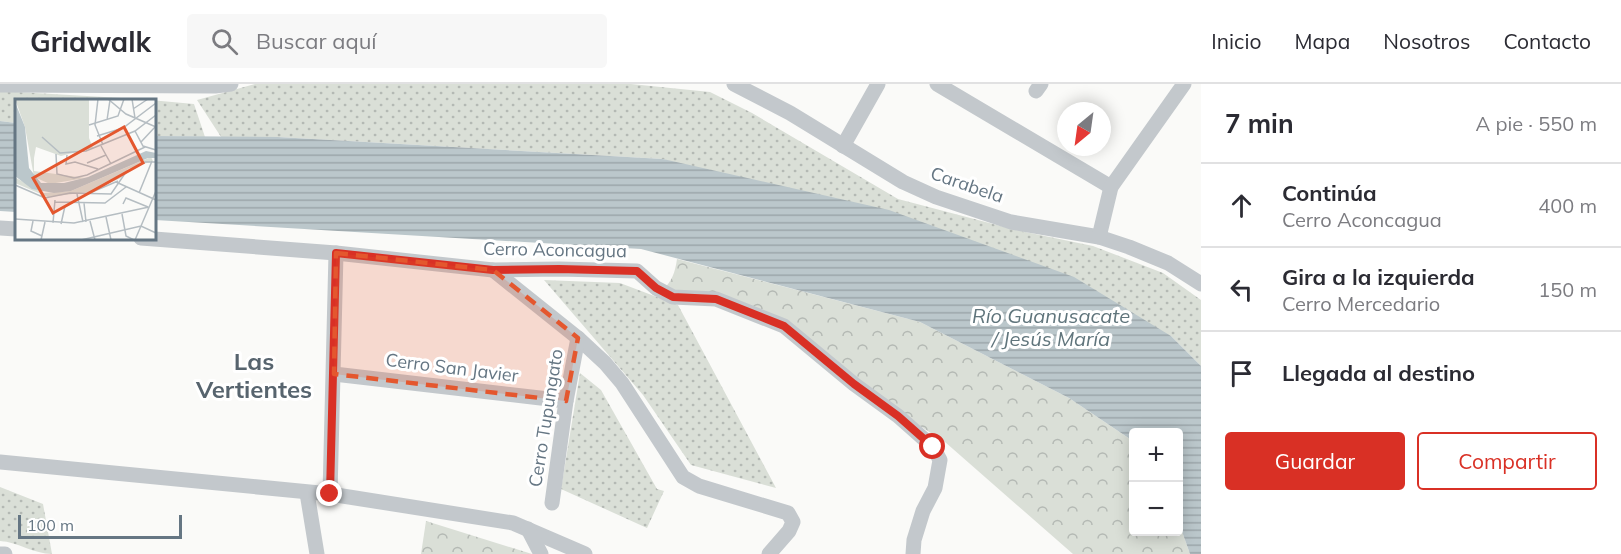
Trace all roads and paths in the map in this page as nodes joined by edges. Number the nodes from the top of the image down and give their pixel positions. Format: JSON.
{"nodes":[{"id":1,"x":231,"y":84,"type":"edge"},
{"id":2,"x":734,"y":84,"type":"edge"},
{"id":3,"x":878,"y":84,"type":"edge"},
{"id":4,"x":937,"y":84,"type":"edge"},
{"id":5,"x":1184,"y":84,"type":"edge"},
{"id":6,"x":0,"y":85,"type":"edge"},
{"id":7,"x":843,"y":146,"type":"junction"},
{"id":8,"x":1111,"y":187,"type":"junction"},
{"id":9,"x":0,"y":228,"type":"edge"},
{"id":10,"x":15,"y":229,"type":"edge"},
{"id":11,"x":1099,"y":237,"type":"junction"},
{"id":12,"x":156,"y":239,"type":"edge"},
{"id":13,"x":336,"y":253,"type":"junction"},
{"id":14,"x":493,"y":270,"type":"junction"},
{"id":15,"x":1201,"y":284,"type":"edge"},
{"id":16,"x":578,"y":338,"type":"junction"},
{"id":17,"x":334,"y":374,"type":"junction"},
{"id":18,"x":566,"y":400,"type":"junction"},
{"id":19,"x":0,"y":462,"type":"edge"},
{"id":20,"x":307,"y":493,"type":"junction"},
{"id":21,"x":330,"y":494,"type":"junction"},
{"id":22,"x":552,"y":503,"type":"dead end"},
{"id":23,"x":528,"y":529,"type":"junction"},
{"id":24,"x":316,"y":554,"type":"edge"},
{"id":25,"x":541,"y":554,"type":"edge"},
{"id":26,"x":585,"y":554,"type":"edge"},
{"id":27,"x":769,"y":554,"type":"edge"},
{"id":28,"x":913,"y":554,"type":"edge"}],
"edges":[{"from":1,"to":6,"type":"street"},
{"from":2,"to":7,"type":"street","name":"Carabela"},
{"from":3,"to":7,"type":"street"},
{"from":4,"to":8,"type":"street"},
{"from":5,"to":8,"type":"street"},
{"from":7,"to":11,"type":"street","name":"Carabela"},
{"from":8,"to":11,"type":"street"},
{"from":9,"to":10,"type":"street"},
{"from":11,"to":15,"type":"street","name":"Carabela"},
{"from":12,"to":13,"type":"street","name":"Cerro Aconcagua"},
{"from":13,"to":14,"type":"street","name":"Cerro Aconcagua"},
{"from":13,"to":17,"type":"street"},
{"from":14,"to":16,"type":"street"},
{"from":14,"to":28,"type":"street","name":"Cerro Aconcagua"},
{"from":16,"to":18,"type":"street","name":"Cerro Tupungato"},
{"from":16,"to":27,"type":"street"},
{"from":17,"to":18,"type":"street","name":"Cerro San Javier"},
{"from":17,"to":21,"type":"street"},
{"from":18,"to":22,"type":"street","name":"Cerro Tupungato"},
{"from":19,"to":20,"type":"street"},
{"from":20,"to":21,"type":"street"},
{"from":20,"to":24,"type":"street"},
{"from":21,"to":23,"type":"street"},
{"from":23,"to":25,"type":"street"},
{"from":23,"to":26,"type":"street"}]}
